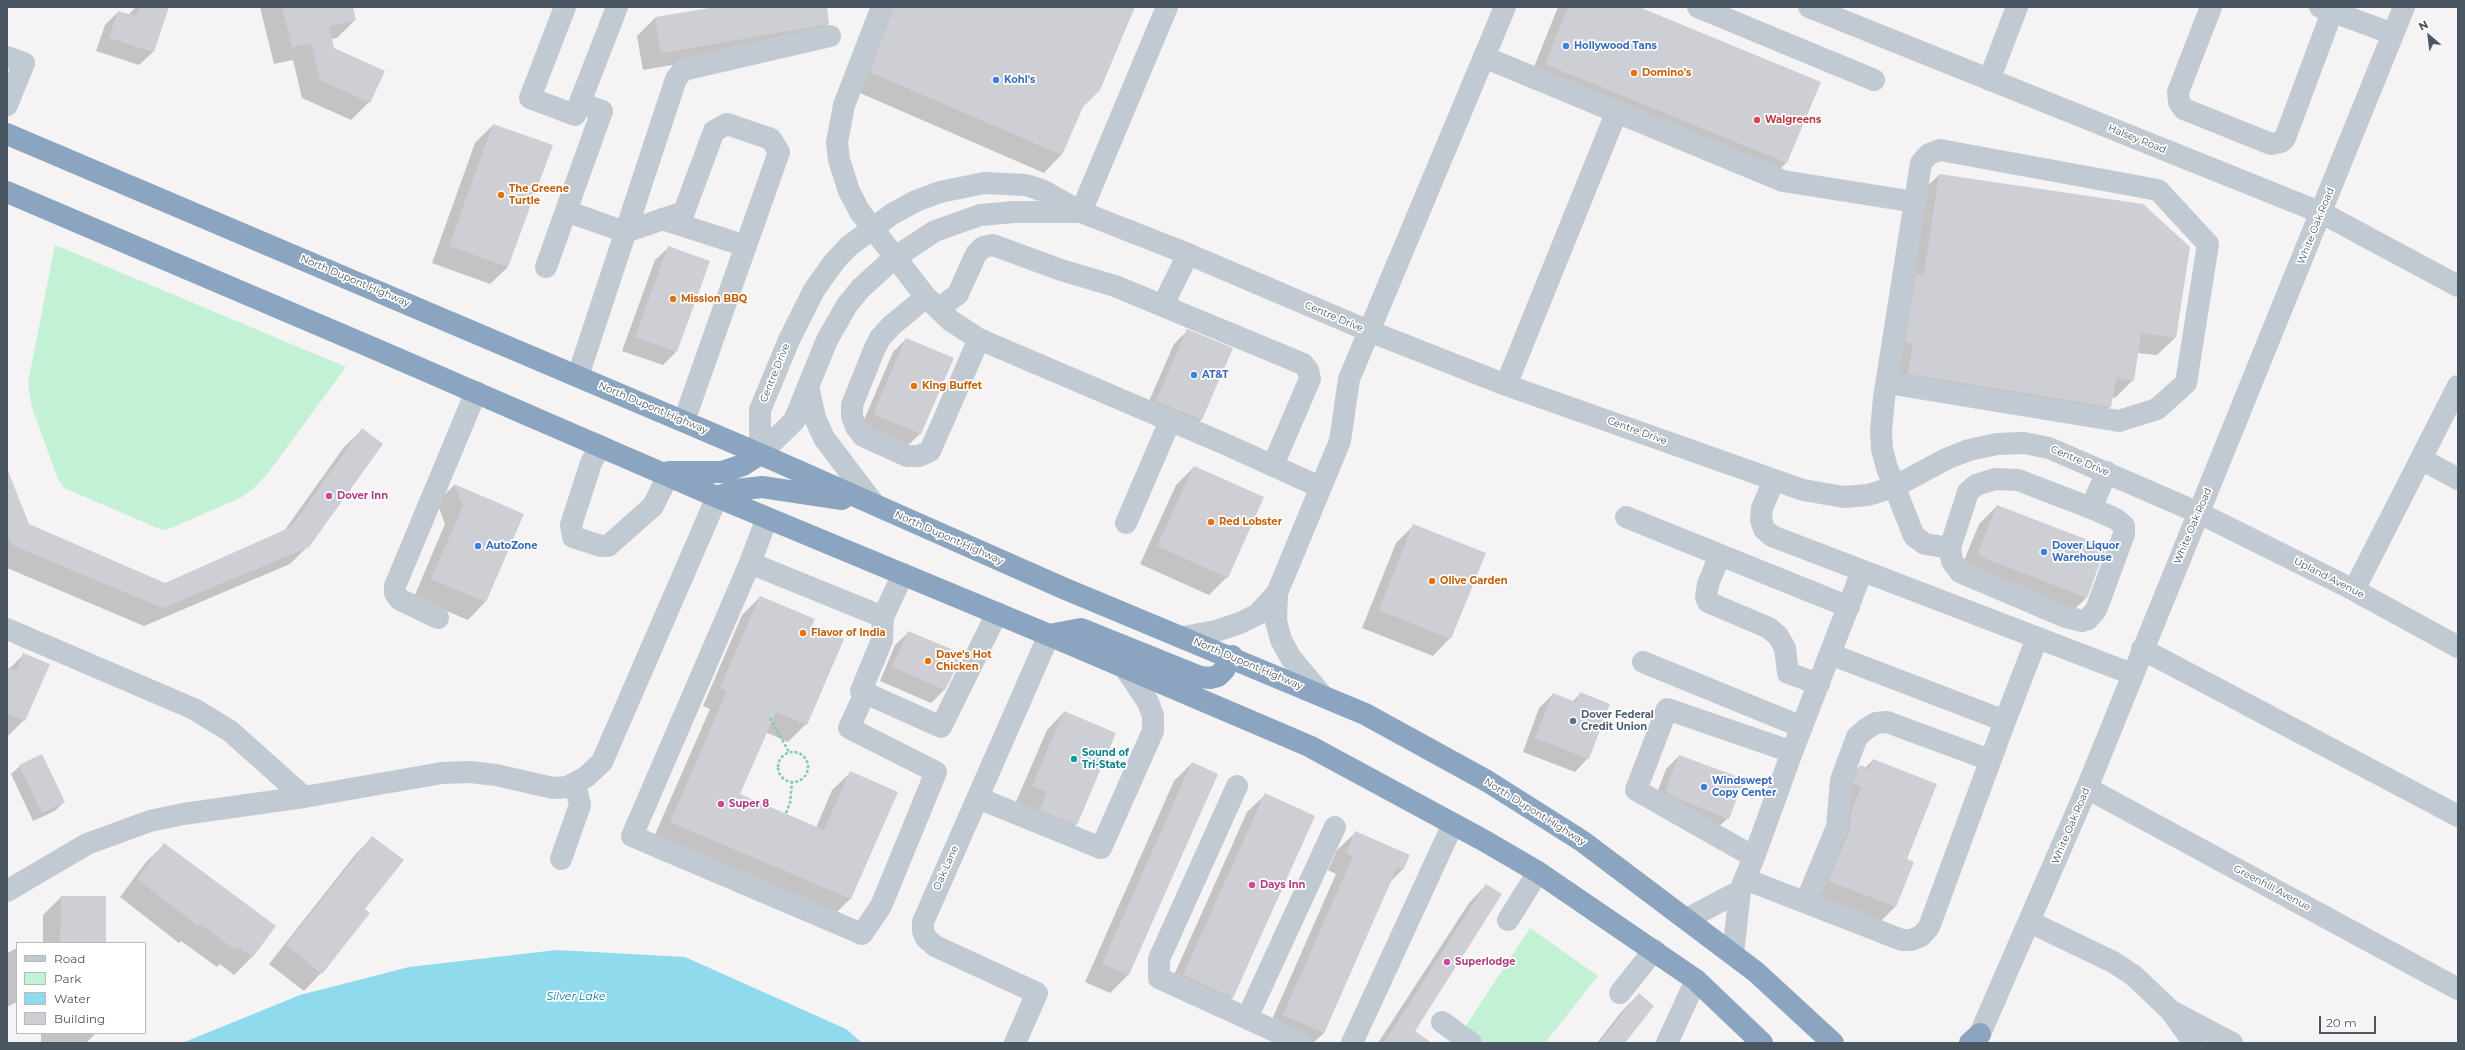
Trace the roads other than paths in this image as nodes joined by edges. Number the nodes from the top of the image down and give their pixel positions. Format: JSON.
{"nodes":[{"id":1,"x":565,"y":7,"type":"edge"},
{"id":2,"x":617,"y":7,"type":"edge"},
{"id":3,"x":882,"y":7,"type":"edge"},
{"id":4,"x":1167,"y":7,"type":"edge"},
{"id":5,"x":1505,"y":7,"type":"edge"},
{"id":6,"x":1698,"y":7,"type":"edge"},
{"id":7,"x":1809,"y":7,"type":"edge"},
{"id":8,"x":2017,"y":7,"type":"edge"},
{"id":9,"x":2211,"y":7,"type":"edge"},
{"id":10,"x":2404,"y":7,"type":"edge"},
{"id":11,"x":2326,"y":9,"type":"edge"},
{"id":12,"x":2393,"y":34,"type":"junction"},
{"id":13,"x":830,"y":36,"type":"dead end"},
{"id":14,"x":7,"y":57,"type":"edge"},
{"id":15,"x":1484,"y":57,"type":"junction"},
{"id":16,"x":1874,"y":80,"type":"dead end"},
{"id":17,"x":1989,"y":80,"type":"junction"},
{"id":18,"x":10,"y":89,"type":"edge"},
{"id":19,"x":580,"y":103,"type":"junction"},
{"id":20,"x":1617,"y":111,"type":"junction"},
{"id":21,"x":7,"y":134,"type":"edge"},
{"id":22,"x":7,"y":192,"type":"edge"},
{"id":23,"x":1915,"y":202,"type":"junction"},
{"id":24,"x":566,"y":211,"type":"junction"},
{"id":25,"x":1081,"y":212,"type":"junction"},
{"id":26,"x":2322,"y":213,"type":"junction"},
{"id":27,"x":662,"y":219,"type":"junction"},
{"id":28,"x":871,"y":229,"type":"junction"},
{"id":29,"x":625,"y":232,"type":"junction"},
{"id":30,"x":746,"y":246,"type":"junction"},
{"id":31,"x":1188,"y":254,"type":"junction"},
{"id":32,"x":894,"y":258,"type":"junction"},
{"id":33,"x":546,"y":267,"type":"dead end"},
{"id":34,"x":2458,"y":286,"type":"edge"},
{"id":35,"x":932,"y":303,"type":"junction"},
{"id":36,"x":1163,"y":305,"type":"junction"},
{"id":37,"x":1369,"y":331,"type":"junction"},
{"id":38,"x":980,"y":339,"type":"junction"},
{"id":39,"x":578,"y":376,"type":"junction"},
{"id":40,"x":1887,"y":383,"type":"junction"},
{"id":41,"x":1506,"y":385,"type":"junction"},
{"id":42,"x":808,"y":386,"type":"junction"},
{"id":43,"x":2458,"y":386,"type":"edge"},
{"id":44,"x":476,"y":392,"type":"junction"},
{"id":45,"x":684,"y":421,"type":"junction"},
{"id":46,"x":1170,"y":421,"type":"junction"},
{"id":47,"x":600,"y":446,"type":"junction"},
{"id":48,"x":760,"y":454,"type":"junction"},
{"id":49,"x":2421,"y":459,"type":"junction"},
{"id":50,"x":1273,"y":465,"type":"junction"},
{"id":51,"x":2107,"y":472,"type":"junction"},
{"id":52,"x":664,"y":474,"type":"junction"},
{"id":53,"x":2458,"y":479,"type":"edge"},
{"id":54,"x":1774,"y":480,"type":"junction"},
{"id":55,"x":1320,"y":487,"type":"junction"},
{"id":56,"x":1894,"y":487,"type":"junction"},
{"id":57,"x":717,"y":497,"type":"junction"},
{"id":58,"x":874,"y":504,"type":"junction"},
{"id":59,"x":2091,"y":508,"type":"junction"},
{"id":60,"x":2199,"y":513,"type":"junction"},
{"id":61,"x":1626,"y":517,"type":"dead end"},
{"id":62,"x":767,"y":518,"type":"junction"},
{"id":63,"x":1126,"y":523,"type":"dead end"},
{"id":64,"x":1950,"y":548,"type":"junction"},
{"id":65,"x":1720,"y":555,"type":"junction"},
{"id":66,"x":750,"y":563,"type":"junction"},
{"id":67,"x":1862,"y":571,"type":"junction"},
{"id":68,"x":903,"y":574,"type":"junction"},
{"id":69,"x":2354,"y":590,"type":"junction"},
{"id":70,"x":1277,"y":593,"type":"junction"},
{"id":71,"x":1848,"y":607,"type":"junction"},
{"id":72,"x":997,"y":613,"type":"junction"},
{"id":73,"x":883,"y":617,"type":"junction"},
{"id":74,"x":438,"y":618,"type":"dead end"},
{"id":75,"x":7,"y":629,"type":"edge"},
{"id":76,"x":1049,"y":635,"type":"junction"},
{"id":77,"x":1183,"y":637,"type":"junction"},
{"id":78,"x":2036,"y":638,"type":"junction"},
{"id":79,"x":2458,"y":647,"type":"edge"},
{"id":80,"x":2142,"y":649,"type":"junction"},
{"id":81,"x":1830,"y":654,"type":"junction"},
{"id":82,"x":1232,"y":656,"type":"junction"},
{"id":83,"x":1643,"y":662,"type":"dead end"},
{"id":84,"x":1125,"y":668,"type":"junction"},
{"id":85,"x":2132,"y":674,"type":"junction"},
{"id":86,"x":1818,"y":684,"type":"junction"},
{"id":87,"x":865,"y":693,"type":"junction"},
{"id":88,"x":1322,"y":695,"type":"junction"},
{"id":89,"x":2005,"y":721,"type":"junction"},
{"id":90,"x":1802,"y":727,"type":"junction"},
{"id":91,"x":1792,"y":752,"type":"junction"},
{"id":92,"x":1990,"y":760,"type":"junction"},
{"id":93,"x":575,"y":784,"type":"junction"},
{"id":94,"x":1237,"y":786,"type":"dead end"},
{"id":95,"x":2087,"y":788,"type":"junction"},
{"id":96,"x":304,"y":796,"type":"junction"},
{"id":97,"x":978,"y":798,"type":"junction"},
{"id":98,"x":2458,"y":816,"type":"edge"},
{"id":99,"x":1453,"y":824,"type":"junction"},
{"id":100,"x":1335,"y":827,"type":"dead end"},
{"id":101,"x":1754,"y":857,"type":"junction"},
{"id":102,"x":561,"y":859,"type":"dead end"},
{"id":103,"x":1538,"y":872,"type":"junction"},
{"id":104,"x":1743,"y":885,"type":"junction"},
{"id":105,"x":7,"y":892,"type":"edge"},
{"id":106,"x":1806,"y":902,"type":"junction"},
{"id":107,"x":1687,"y":919,"type":"junction"},
{"id":108,"x":1508,"y":920,"type":"dead end"},
{"id":109,"x":2030,"y":922,"type":"junction"},
{"id":110,"x":1654,"y":950,"type":"junction"},
{"id":111,"x":1733,"y":954,"type":"junction"},
{"id":112,"x":1696,"y":980,"type":"junction"},
{"id":113,"x":2458,"y":989,"type":"edge"},
{"id":114,"x":1620,"y":993,"type":"dead end"},
{"id":115,"x":2170,"y":1010,"type":"junction"},
{"id":116,"x":1246,"y":1018,"type":"junction"},
{"id":117,"x":1442,"y":1022,"type":"dead end"},
{"id":118,"x":1979,"y":1041,"type":"edge"},
{"id":119,"x":1760,"y":1042,"type":"edge"},
{"id":120,"x":1016,"y":1043,"type":"edge"},
{"id":121,"x":1301,"y":1043,"type":"edge"},
{"id":122,"x":1352,"y":1043,"type":"edge"},
{"id":123,"x":1471,"y":1043,"type":"edge"},
{"id":124,"x":1667,"y":1043,"type":"edge"},
{"id":125,"x":1833,"y":1043,"type":"edge"},
{"id":126,"x":2194,"y":1043,"type":"edge"},
{"id":127,"x":2232,"y":1043,"type":"edge"}],
"edges":[{"from":1,"to":19,"type":"street"},
{"from":2,"to":19,"type":"street"},
{"from":3,"to":28,"type":"street"},
{"from":4,"to":25,"type":"street"},
{"from":5,"to":15,"type":"street"},
{"from":6,"to":16,"type":"street"},
{"from":7,"to":17,"type":"street","name":"Halsey Road"},
{"from":8,"to":17,"type":"street"},
{"from":9,"to":11,"type":"street"},
{"from":10,"to":12,"type":"street","name":"White Oak Road"},
{"from":11,"to":12,"type":"street"},
{"from":12,"to":26,"type":"street","name":"White Oak Road"},
{"from":13,"to":29,"type":"street"},
{"from":14,"to":18,"type":"street"},
{"from":15,"to":20,"type":"street"},
{"from":15,"to":37,"type":"street"},
{"from":17,"to":26,"type":"street","name":"Halsey Road"},
{"from":19,"to":24,"type":"street"},
{"from":20,"to":23,"type":"street"},
{"from":20,"to":41,"type":"street"},
{"from":21,"to":39,"type":"highway","name":"North Dupont Highway"},
{"from":22,"to":44,"type":"highway"},
{"from":23,"to":40,"type":"street"},
{"from":23,"to":40,"type":"street"},
{"from":24,"to":29,"type":"street"},
{"from":24,"to":33,"type":"street"},
{"from":25,"to":28,"type":"street","name":"Centre Drive"},
{"from":25,"to":31,"type":"street","name":"Centre Drive"},
{"from":25,"to":32,"type":"street","name":"Centre Drive"},
{"from":26,"to":34,"type":"street","name":"Halsey Road"},
{"from":26,"to":60,"type":"street","name":"White Oak Road"},
{"from":27,"to":29,"type":"street"},
{"from":27,"to":30,"type":"street"},
{"from":27,"to":30,"type":"street"},
{"from":28,"to":32,"type":"street"},
{"from":28,"to":48,"type":"street","name":"Centre Drive"},
{"from":29,"to":39,"type":"street"},
{"from":30,"to":45,"type":"street"},
{"from":31,"to":36,"type":"street"},
{"from":31,"to":37,"type":"street","name":"Centre Drive"},
{"from":32,"to":35,"type":"street"},
{"from":32,"to":42,"type":"street","name":"Centre Drive"},
{"from":35,"to":36,"type":"street"},
{"from":35,"to":38,"type":"street"},
{"from":35,"to":38,"type":"street"},
{"from":36,"to":50,"type":"street"},
{"from":37,"to":41,"type":"street","name":"Centre Drive"},
{"from":37,"to":55,"type":"street"},
{"from":38,"to":46,"type":"street"},
{"from":39,"to":45,"type":"highway","name":"North Dupont Highway"},
{"from":40,"to":56,"type":"street"},
{"from":41,"to":54,"type":"street","name":"Centre Drive"},
{"from":42,"to":48,"type":"street","name":"Centre Drive"},
{"from":42,"to":58,"type":"street"},
{"from":43,"to":49,"type":"street"},
{"from":44,"to":47,"type":"highway"},
{"from":44,"to":74,"type":"street"},
{"from":45,"to":48,"type":"highway","name":"North Dupont Highway"},
{"from":46,"to":50,"type":"street"},
{"from":46,"to":63,"type":"street"},
{"from":47,"to":52,"type":"highway"},
{"from":47,"to":52,"type":"street"},
{"from":48,"to":52,"type":"highway"},
{"from":48,"to":58,"type":"highway","name":"North Dupont Highway"},
{"from":49,"to":53,"type":"street"},
{"from":49,"to":69,"type":"street"},
{"from":50,"to":55,"type":"street"},
{"from":51,"to":56,"type":"street","name":"Centre Drive"},
{"from":51,"to":59,"type":"street"},
{"from":51,"to":60,"type":"street","name":"Centre Drive"},
{"from":52,"to":57,"type":"highway"},
{"from":54,"to":56,"type":"street","name":"Centre Drive"},
{"from":54,"to":67,"type":"street"},
{"from":55,"to":70,"type":"street"},
{"from":56,"to":64,"type":"street"},
{"from":57,"to":58,"type":"highway"},
{"from":57,"to":62,"type":"highway"},
{"from":57,"to":93,"type":"street"},
{"from":58,"to":77,"type":"highway","name":"North Dupont Highway"},
{"from":59,"to":64,"type":"street"},
{"from":59,"to":64,"type":"street"},
{"from":60,"to":69,"type":"street","name":"Upland Avenue"},
{"from":60,"to":80,"type":"street","name":"White Oak Road"},
{"from":61,"to":65,"type":"street"},
{"from":62,"to":66,"type":"street"},
{"from":62,"to":68,"type":"highway"},
{"from":65,"to":71,"type":"street"},
{"from":65,"to":86,"type":"street"},
{"from":66,"to":73,"type":"street"},
{"from":66,"to":87,"type":"street"},
{"from":67,"to":71,"type":"street"},
{"from":67,"to":78,"type":"street"},
{"from":68,"to":72,"type":"highway"},
{"from":68,"to":73,"type":"street"},
{"from":69,"to":79,"type":"street","name":"Upland Avenue"},
{"from":70,"to":77,"type":"street"},
{"from":70,"to":88,"type":"street"},
{"from":71,"to":81,"type":"street"},
{"from":72,"to":76,"type":"highway"},
{"from":72,"to":87,"type":"street"},
{"from":73,"to":87,"type":"street"},
{"from":75,"to":96,"type":"street"},
{"from":76,"to":82,"type":"highway"},
{"from":76,"to":84,"type":"highway"},
{"from":76,"to":97,"type":"street","name":"Oak Lane"},
{"from":77,"to":82,"type":"highway","name":"North Dupont Highway"},
{"from":78,"to":85,"type":"street"},
{"from":78,"to":89,"type":"street"},
{"from":80,"to":85,"type":"street","name":"White Oak Road"},
{"from":80,"to":98,"type":"street"},
{"from":81,"to":86,"type":"street"},
{"from":81,"to":89,"type":"street"},
{"from":82,"to":88,"type":"highway","name":"North Dupont Highway"},
{"from":83,"to":90,"type":"street"},
{"from":84,"to":97,"type":"street"},
{"from":84,"to":99,"type":"highway"},
{"from":85,"to":95,"type":"street","name":"White Oak Road"},
{"from":86,"to":90,"type":"street"},
{"from":88,"to":107,"type":"highway","name":"North Dupont Highway"},
{"from":89,"to":92,"type":"street"},
{"from":90,"to":91,"type":"street"},
{"from":91,"to":101,"type":"street"},
{"from":91,"to":101,"type":"street"},
{"from":92,"to":106,"type":"street"},
{"from":92,"to":106,"type":"street"},
{"from":93,"to":96,"type":"street"},
{"from":93,"to":102,"type":"street"},
{"from":94,"to":116,"type":"street"},
{"from":95,"to":109,"type":"street","name":"White Oak Road"},
{"from":95,"to":113,"type":"street","name":"Greenhill Avenue"},
{"from":96,"to":105,"type":"street"},
{"from":97,"to":120,"type":"street","name":"Oak Lane"},
{"from":99,"to":103,"type":"highway"},
{"from":99,"to":122,"type":"street"},
{"from":100,"to":116,"type":"street"},
{"from":101,"to":104,"type":"street"},
{"from":103,"to":108,"type":"street"},
{"from":103,"to":110,"type":"highway"},
{"from":104,"to":106,"type":"street"},
{"from":104,"to":107,"type":"street"},
{"from":104,"to":111,"type":"street"},
{"from":107,"to":111,"type":"highway","name":"North Dupont Highway"},
{"from":109,"to":115,"type":"street"},
{"from":109,"to":118,"type":"street","name":"White Oak Road"},
{"from":110,"to":112,"type":"highway"},
{"from":110,"to":114,"type":"street"},
{"from":111,"to":125,"type":"highway","name":"North Dupont Highway"},
{"from":112,"to":119,"type":"highway"},
{"from":112,"to":124,"type":"street"},
{"from":115,"to":126,"type":"street"},
{"from":115,"to":127,"type":"street"},
{"from":116,"to":121,"type":"street"},
{"from":117,"to":123,"type":"street"}]}
